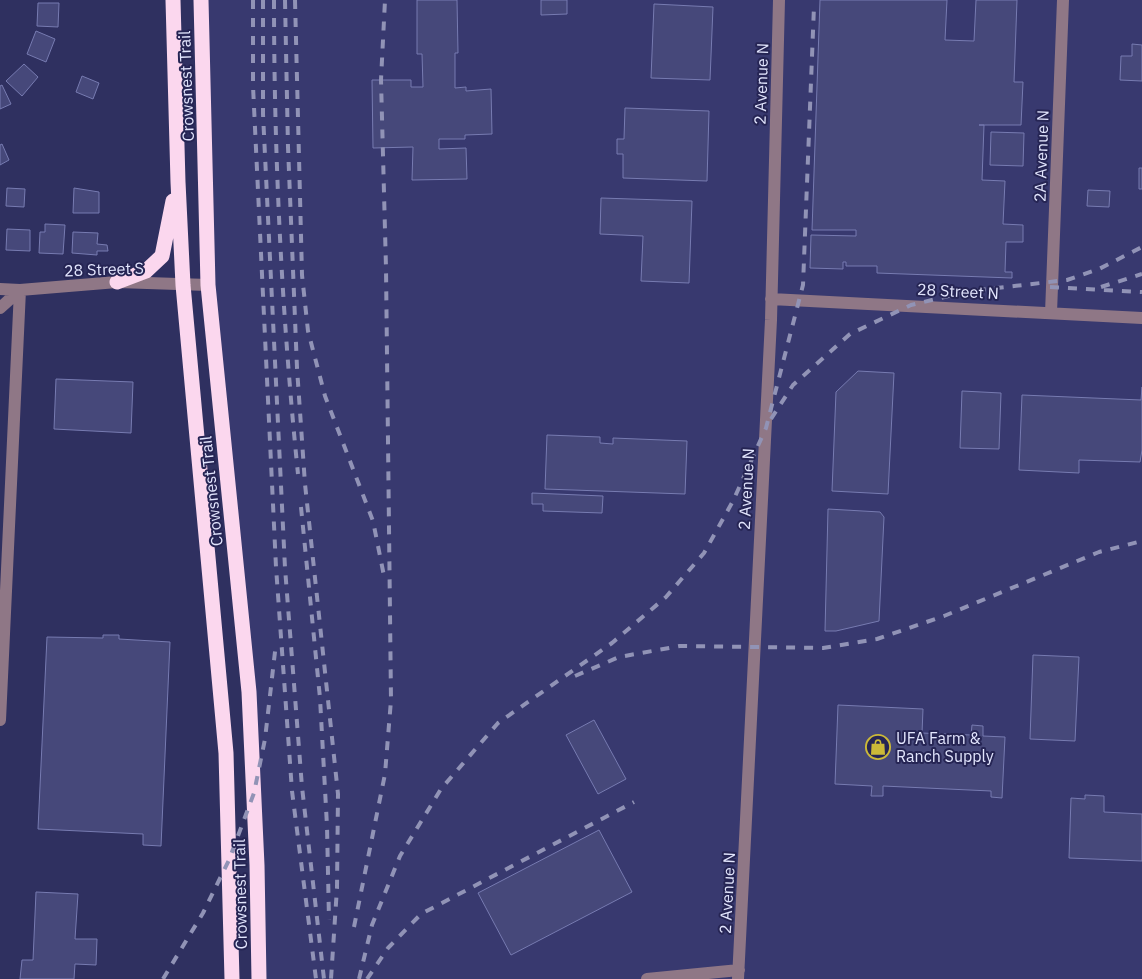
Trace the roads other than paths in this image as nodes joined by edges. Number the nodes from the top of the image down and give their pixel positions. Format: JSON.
{"nodes":[{"id":1,"x":173,"y":0,"type":"edge"},
{"id":2,"x":201,"y":0,"type":"edge"},
{"id":3,"x":779,"y":0,"type":"edge"},
{"id":4,"x":1063,"y":0,"type":"edge"},
{"id":5,"x":178,"y":182,"type":"junction"},
{"id":6,"x":117,"y":282,"type":"junction"},
{"id":7,"x":183,"y":285,"type":"junction"},
{"id":8,"x":208,"y":285,"type":"junction"},
{"id":9,"x":0,"y":289,"type":"edge"},
{"id":10,"x":20,"y":290,"type":"junction"},
{"id":11,"x":771,"y":299,"type":"junction"},
{"id":12,"x":0,"y":308,"type":"edge"},
{"id":13,"x":1051,"y":313,"type":"junction"},
{"id":14,"x":1142,"y":318,"type":"edge"},
{"id":15,"x":0,"y":720,"type":"edge"},
{"id":16,"x":739,"y":975,"type":"edge"},
{"id":17,"x":232,"y":979,"type":"edge"},
{"id":18,"x":259,"y":979,"type":"edge"},
{"id":19,"x":647,"y":979,"type":"edge"}],
"edges":[{"from":1,"to":5,"type":"highway","name":"Crowsnest Trail"},
{"from":2,"to":8,"type":"highway","name":"Crowsnest Trail"},
{"from":3,"to":11,"type":"street","name":"2 Avenue N"},
{"from":4,"to":13,"type":"street","name":"2A Avenue N"},
{"from":5,"to":6,"type":"highway"},
{"from":5,"to":7,"type":"highway","name":"Crowsnest Trail"},
{"from":6,"to":7,"type":"street","name":"28 Street S"},
{"from":6,"to":10,"type":"street","name":"28 Street S"},
{"from":7,"to":8,"type":"street","name":"28 Street S"},
{"from":7,"to":17,"type":"highway","name":"Crowsnest Trail"},
{"from":8,"to":18,"type":"highway","name":"Crowsnest Trail"},
{"from":9,"to":10,"type":"street","name":"28 Street S"},
{"from":10,"to":12,"type":"street"},
{"from":10,"to":15,"type":"street"},
{"from":11,"to":13,"type":"street","name":"28 Street N"},
{"from":11,"to":16,"type":"street","name":"2 Avenue N"},
{"from":13,"to":14,"type":"street","name":"28 Street N"},
{"from":16,"to":19,"type":"street"}]}
